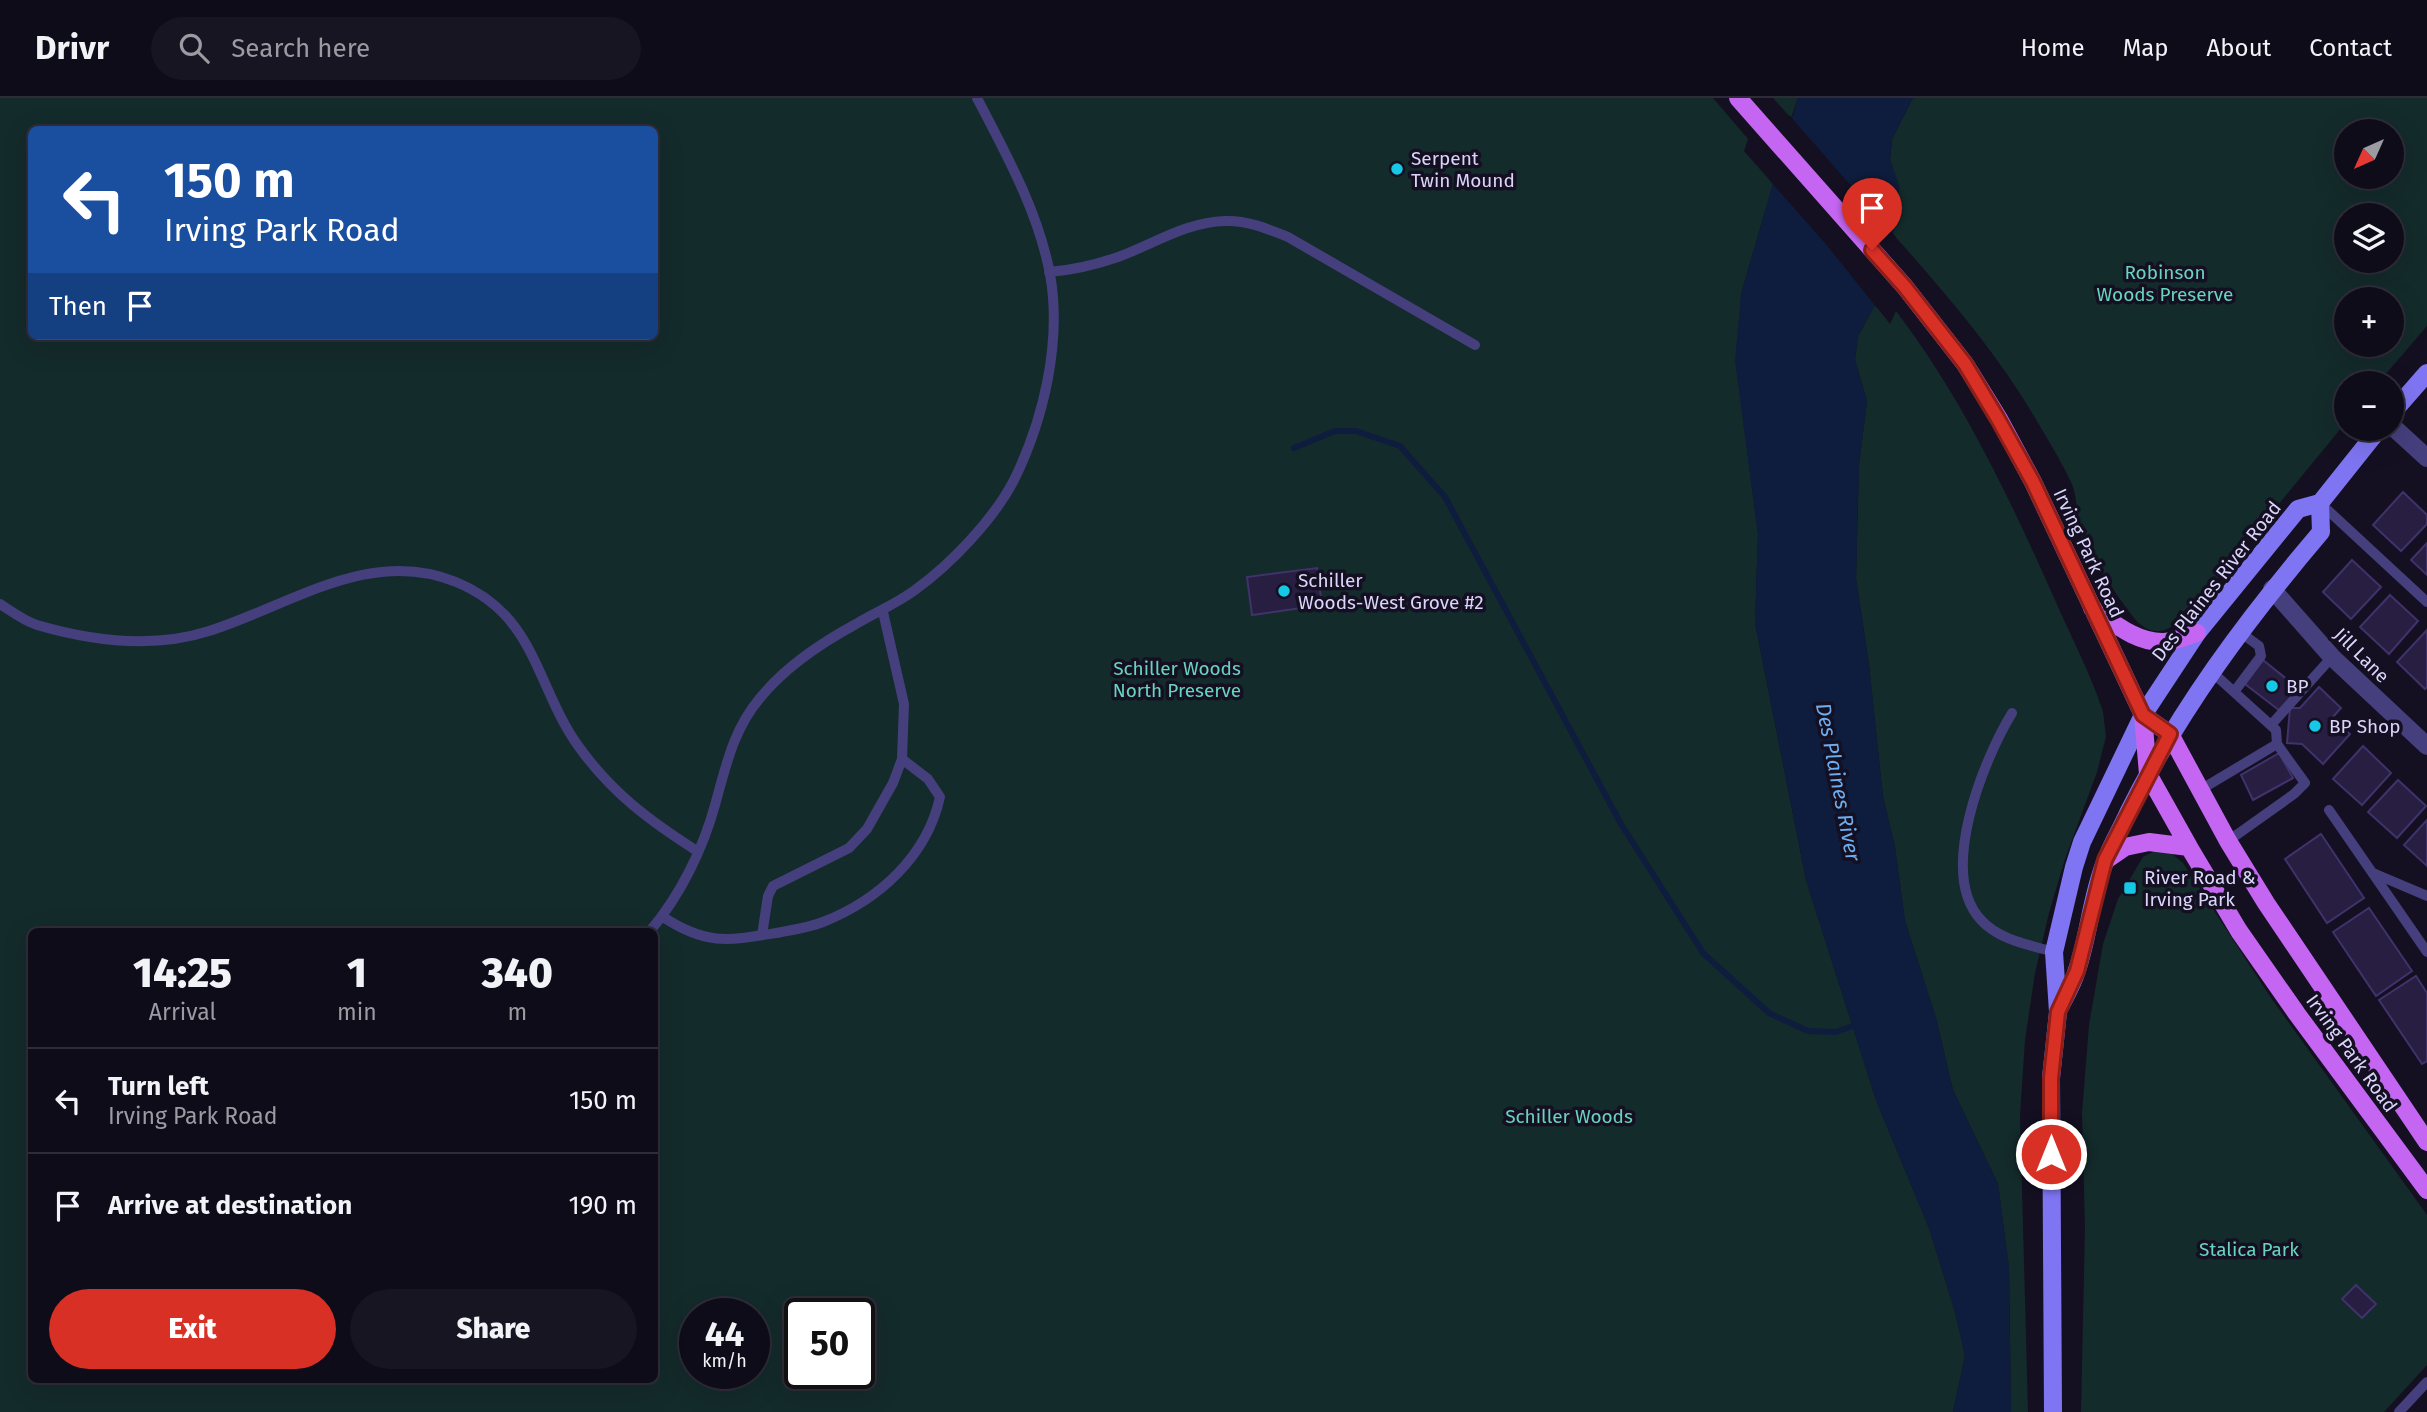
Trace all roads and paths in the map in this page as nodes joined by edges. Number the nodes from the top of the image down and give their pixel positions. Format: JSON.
{"nodes":[{"id":1,"x":977,"y":98,"type":"edge"},
{"id":2,"x":1738,"y":98,"type":"edge"},
{"id":3,"x":1049,"y":272,"type":"junction"},
{"id":4,"x":1475,"y":345,"type":"dead end"},
{"id":5,"x":2427,"y":373,"type":"edge"},
{"id":6,"x":2404,"y":399,"type":"edge"},
{"id":7,"x":2404,"y":437,"type":"edge"},
{"id":8,"x":2369,"y":441,"type":"edge"},
{"id":9,"x":2427,"y":458,"type":"edge"},
{"id":10,"x":2320,"y":503,"type":"junction"},
{"id":11,"x":2272,"y":589,"type":"junction"},
{"id":12,"x":2427,"y":602,"type":"edge"},
{"id":13,"x":0,"y":604,"type":"edge"},
{"id":14,"x":2091,"y":607,"type":"junction"},
{"id":15,"x":883,"y":612,"type":"junction"},
{"id":16,"x":2240,"y":632,"type":"junction"},
{"id":17,"x":2197,"y":633,"type":"junction"},
{"id":18,"x":2332,"y":657,"type":"junction"},
{"id":19,"x":2212,"y":672,"type":"junction"},
{"id":20,"x":2234,"y":691,"type":"junction"},
{"id":21,"x":2012,"y":713,"type":"dead end"},
{"id":22,"x":2143,"y":715,"type":"junction"},
{"id":23,"x":2271,"y":725,"type":"junction"},
{"id":24,"x":2170,"y":734,"type":"junction"},
{"id":25,"x":2277,"y":744,"type":"junction"},
{"id":26,"x":2427,"y":746,"type":"edge"},
{"id":27,"x":902,"y":759,"type":"junction"},
{"id":28,"x":2148,"y":774,"type":"junction"},
{"id":29,"x":2200,"y":790,"type":"junction"},
{"id":30,"x":2329,"y":810,"type":"dead end"},
{"id":31,"x":2228,"y":841,"type":"junction"},
{"id":32,"x":2189,"y":847,"type":"junction"},
{"id":33,"x":697,"y":852,"type":"junction"},
{"id":34,"x":2105,"y":860,"type":"junction"},
{"id":35,"x":2373,"y":873,"type":"junction"},
{"id":36,"x":2427,"y":896,"type":"edge"},
{"id":37,"x":663,"y":917,"type":"junction"},
{"id":38,"x":653,"y":928,"type":"edge"},
{"id":39,"x":762,"y":935,"type":"junction"},
{"id":40,"x":2054,"y":952,"type":"junction"},
{"id":41,"x":2427,"y":952,"type":"edge"},
{"id":42,"x":2058,"y":1012,"type":"junction"},
{"id":43,"x":2427,"y":1142,"type":"edge"},
{"id":44,"x":2427,"y":1190,"type":"edge"},
{"id":45,"x":2427,"y":1382,"type":"edge"},
{"id":46,"x":2053,"y":1412,"type":"edge"},
{"id":47,"x":2399,"y":1412,"type":"edge"}],
"edges":[{"from":1,"to":3,"type":"lane"},
{"from":2,"to":14,"type":"main road","name":"Irving Park Road"},
{"from":3,"to":4,"type":"lane"},
{"from":3,"to":15,"type":"lane"},
{"from":5,"to":6,"type":"main road"},
{"from":7,"to":9,"type":"street"},
{"from":8,"to":10,"type":"main road","name":"Des Plaines River Road"},
{"from":10,"to":11,"type":"main road","name":"Des Plaines River Road"},
{"from":10,"to":12,"type":"lane"},
{"from":10,"to":17,"type":"main road","name":"Des Plaines River Road"},
{"from":11,"to":16,"type":"main road","name":"Des Plaines River Road"},
{"from":11,"to":18,"type":"street","name":"Jill Lane"},
{"from":13,"to":33,"type":"lane"},
{"from":14,"to":17,"type":"main road"},
{"from":14,"to":22,"type":"main road","name":"Irving Park Road"},
{"from":15,"to":27,"type":"lane"},
{"from":15,"to":33,"type":"lane"},
{"from":16,"to":19,"type":"main road","name":"Des Plaines River Road"},
{"from":16,"to":20,"type":"lane"},
{"from":17,"to":22,"type":"main road","name":"Des Plaines River Road"},
{"from":18,"to":23,"type":"lane"},
{"from":18,"to":26,"type":"street","name":"Jill Lane"},
{"from":19,"to":20,"type":"lane"},
{"from":19,"to":24,"type":"main road","name":"Des Plaines River Road"},
{"from":20,"to":23,"type":"lane"},
{"from":21,"to":40,"type":"lane"},
{"from":22,"to":24,"type":"main road","name":"Irving Park Road"},
{"from":22,"to":28,"type":"main road","name":"Irving Park Road"},
{"from":22,"to":40,"type":"main road","name":"Des Plaines River Road"},
{"from":23,"to":25,"type":"lane"},
{"from":24,"to":28,"type":"main road","name":"Des Plaines River Road"},
{"from":24,"to":29,"type":"main road","name":"Irving Park Road"},
{"from":25,"to":29,"type":"lane"},
{"from":25,"to":31,"type":"lane"},
{"from":27,"to":39,"type":"lane"},
{"from":27,"to":39,"type":"lane"},
{"from":28,"to":32,"type":"main road","name":"Irving Park Road"},
{"from":28,"to":34,"type":"main road","name":"Des Plaines River Road"},
{"from":29,"to":31,"type":"main road","name":"Irving Park Road"},
{"from":30,"to":35,"type":"lane"},
{"from":31,"to":43,"type":"main road","name":"Irving Park Road"},
{"from":32,"to":34,"type":"main road"},
{"from":32,"to":44,"type":"main road","name":"Irving Park Road"},
{"from":33,"to":37,"type":"lane"},
{"from":34,"to":42,"type":"main road","name":"Des Plaines River Road"},
{"from":35,"to":36,"type":"lane"},
{"from":35,"to":41,"type":"lane"},
{"from":37,"to":38,"type":"lane"},
{"from":37,"to":39,"type":"lane"},
{"from":40,"to":42,"type":"main road","name":"Des Plaines River Road"},
{"from":42,"to":46,"type":"main road","name":"Des Plaines River Road"},
{"from":45,"to":47,"type":"lane"}]}
